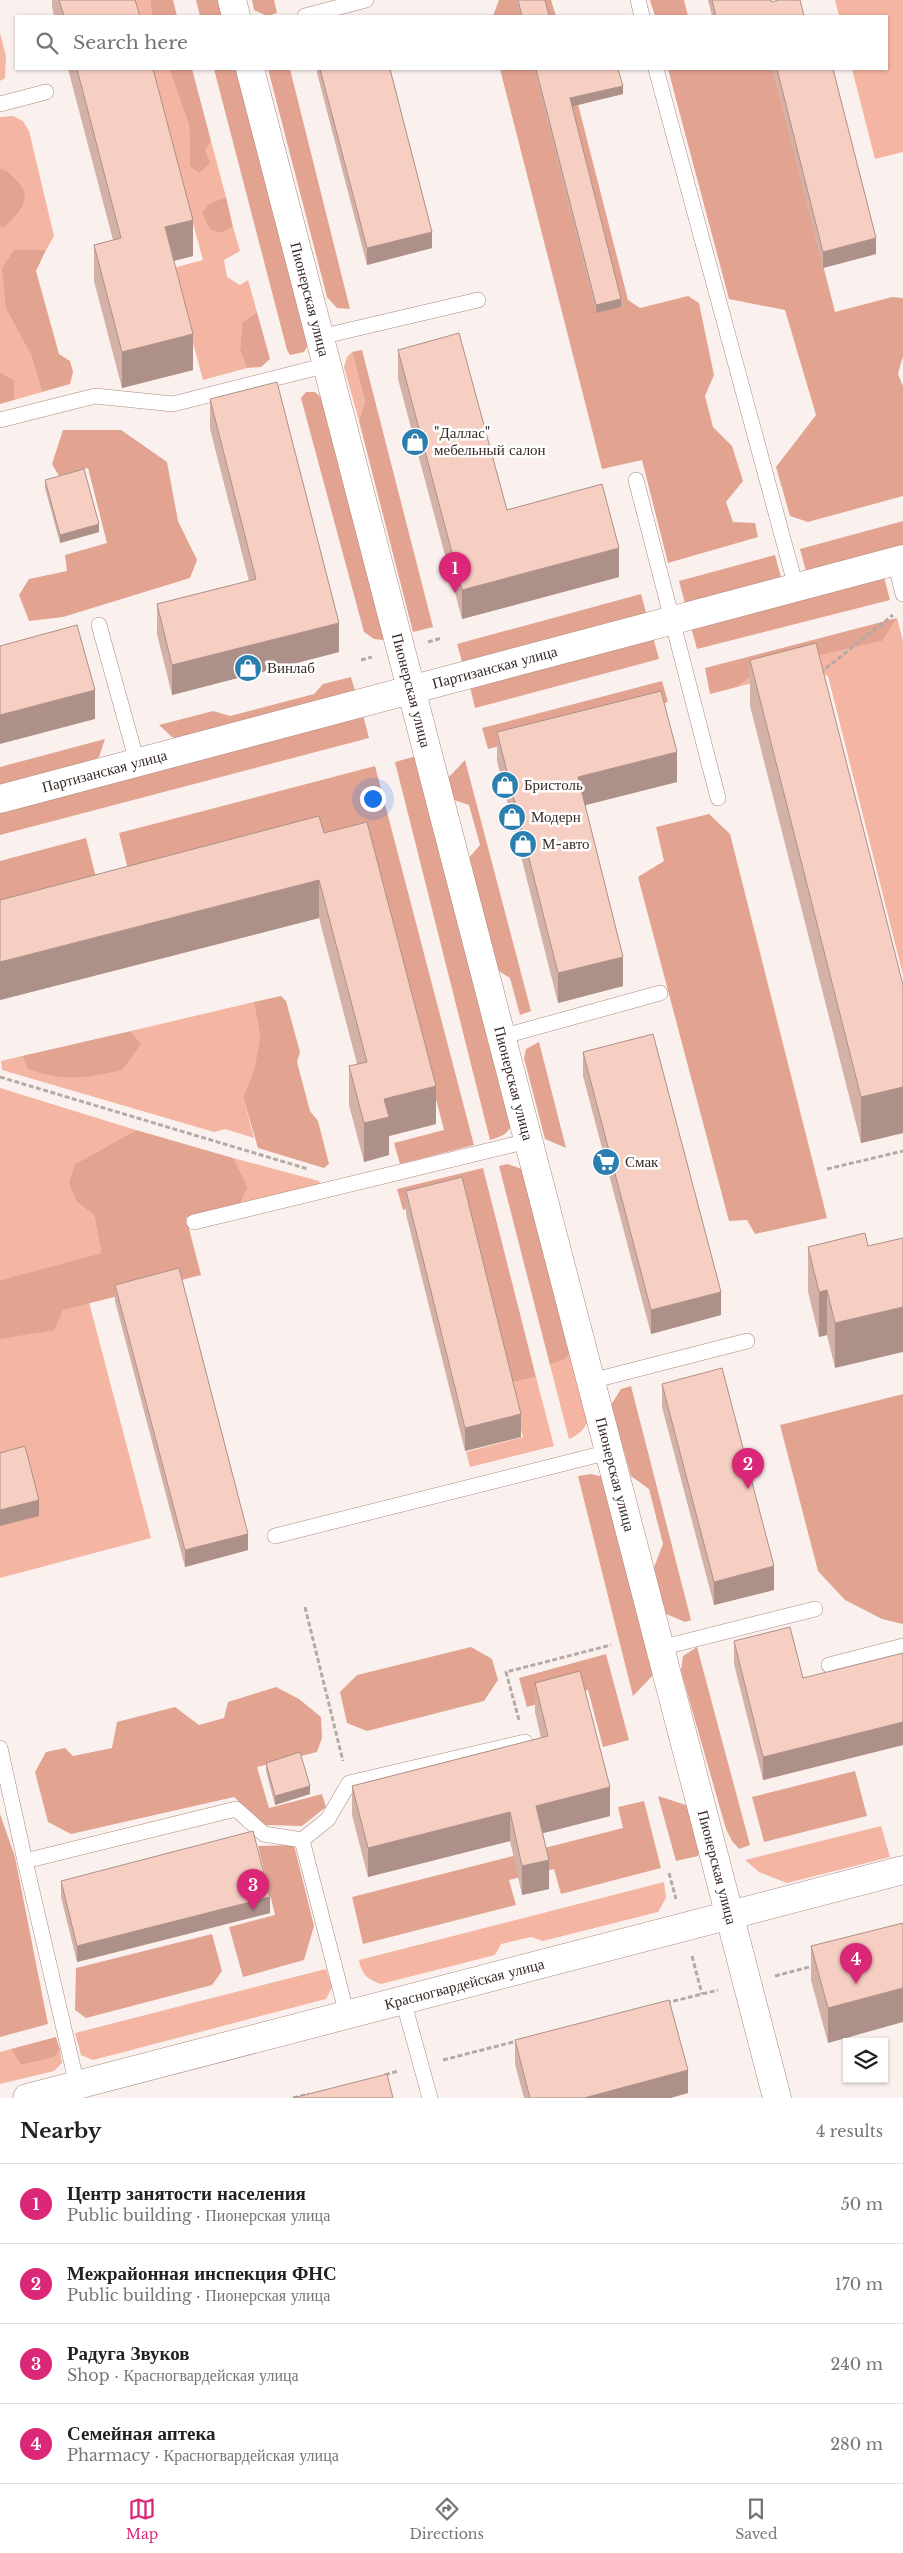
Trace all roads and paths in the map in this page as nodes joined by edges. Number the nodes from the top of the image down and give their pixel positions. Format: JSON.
{"nodes":[{"id":1,"x":232,"y":0,"type":"edge"},
{"id":2,"x":366,"y":0,"type":"edge"},
{"id":3,"x":638,"y":0,"type":"edge"},
{"id":4,"x":236,"y":15,"type":"edge"},
{"id":5,"x":309,"y":15,"type":"edge"},
{"id":6,"x":642,"y":15,"type":"edge"},
{"id":7,"x":250,"y":70,"type":"edge"},
{"id":8,"x":656,"y":70,"type":"edge"},
{"id":9,"x":46,"y":92,"type":"dead end"},
{"id":10,"x":0,"y":104,"type":"edge"},
{"id":11,"x":478,"y":300,"type":"dead end"},
{"id":12,"x":320,"y":337,"type":"junction"},
{"id":13,"x":327,"y":365,"type":"junction"},
{"id":14,"x":0,"y":420,"type":"edge"},
{"id":15,"x":636,"y":480,"type":"dead end"},
{"id":16,"x":899,"y":560,"type":"edge"},
{"id":17,"x":796,"y":587,"type":"junction"},
{"id":18,"x":903,"y":594,"type":"edge"},
{"id":19,"x":896,"y":613,"type":"dead end"},
{"id":20,"x":671,"y":620,"type":"junction"},
{"id":21,"x":99,"y":625,"type":"dead end"},
{"id":22,"x":816,"y":677,"type":"edge"},
{"id":23,"x":411,"y":690,"type":"junction"},
{"id":24,"x":137,"y":762,"type":"junction"},
{"id":25,"x":0,"y":798,"type":"edge"},
{"id":26,"x":718,"y":798,"type":"dead end"},
{"id":27,"x":660,"y":993,"type":"dead end"},
{"id":28,"x":502,"y":1037,"type":"junction"},
{"id":29,"x":0,"y":1077,"type":"edge"},
{"id":30,"x":528,"y":1141,"type":"junction"},
{"id":31,"x":903,"y":1151,"type":"edge"},
{"id":32,"x":827,"y":1169,"type":"dead end"},
{"id":33,"x":310,"y":1170,"type":"dead end"},
{"id":34,"x":194,"y":1222,"type":"dead end"},
{"id":35,"x":748,"y":1341,"type":"dead end"},
{"id":36,"x":591,"y":1381,"type":"junction"},
{"id":37,"x":609,"y":1452,"type":"junction"},
{"id":38,"x":275,"y":1536,"type":"dead end"},
{"id":39,"x":305,"y":1608,"type":"dead end"},
{"id":40,"x":815,"y":1610,"type":"dead end"},
{"id":41,"x":612,"y":1645,"type":"dead end"},
{"id":42,"x":903,"y":1646,"type":"edge"},
{"id":43,"x":660,"y":1648,"type":"junction"},
{"id":44,"x":829,"y":1665,"type":"dead end"},
{"id":45,"x":525,"y":1742,"type":"joint"},
{"id":46,"x":0,"y":1748,"type":"edge"},
{"id":47,"x":348,"y":1783,"type":"junction"},
{"id":48,"x":302,"y":1840,"type":"junction"},
{"id":49,"x":25,"y":1861,"type":"junction"},
{"id":50,"x":903,"y":1870,"type":"edge"},
{"id":51,"x":729,"y":1916,"type":"junction"},
{"id":52,"x":816,"y":1965,"type":"edge"},
{"id":53,"x":747,"y":1983,"type":"junction"},
{"id":54,"x":403,"y":2000,"type":"junction"},
{"id":55,"x":664,"y":2004,"type":"edge"},
{"id":56,"x":347,"y":2015,"type":"junction"},
{"id":57,"x":524,"y":2039,"type":"edge"},
{"id":58,"x":421,"y":2066,"type":"junction"},
{"id":59,"x":375,"y":2077,"type":"edge"},
{"id":60,"x":77,"y":2085,"type":"junction"},
{"id":61,"x":311,"y":2093,"type":"edge"},
{"id":62,"x":27,"y":2098,"type":"edge"},
{"id":63,"x":293,"y":2098,"type":"edge"},
{"id":64,"x":430,"y":2098,"type":"edge"},
{"id":65,"x":777,"y":2098,"type":"edge"}],
"edges":[{"from":1,"to":4,"type":"street"},
{"from":2,"to":5,"type":"lane"},
{"from":3,"to":6,"type":"lane"},
{"from":7,"to":12,"type":"street","name":"Пионерская улица"},
{"from":8,"to":17,"type":"lane"},
{"from":9,"to":10,"type":"lane"},
{"from":11,"to":12,"type":"lane"},
{"from":12,"to":13,"type":"street","name":"Пионерская улица"},
{"from":13,"to":14,"type":"lane"},
{"from":13,"to":23,"type":"street","name":"Пионерская улица"},
{"from":15,"to":20,"type":"lane"},
{"from":16,"to":17,"type":"street","name":"Партизанская улица"},
{"from":16,"to":18,"type":"lane"},
{"from":17,"to":20,"type":"street","name":"Партизанская улица"},
{"from":19,"to":22,"type":"path"},
{"from":20,"to":23,"type":"street","name":"Партизанская улица"},
{"from":20,"to":26,"type":"lane"},
{"from":21,"to":24,"type":"lane"},
{"from":23,"to":24,"type":"street","name":"Партизанская улица"},
{"from":23,"to":28,"type":"street","name":"Пионерская улица"},
{"from":24,"to":25,"type":"street","name":"Партизанская улица"},
{"from":27,"to":28,"type":"lane"},
{"from":28,"to":30,"type":"street","name":"Пионерская улица"},
{"from":29,"to":33,"type":"path"},
{"from":30,"to":34,"type":"lane"},
{"from":30,"to":36,"type":"street","name":"Пионерская улица"},
{"from":31,"to":32,"type":"path"},
{"from":35,"to":36,"type":"lane"},
{"from":36,"to":37,"type":"street","name":"Пионерская улица"},
{"from":37,"to":38,"type":"lane"},
{"from":37,"to":43,"type":"street","name":"Пионерская улица"},
{"from":39,"to":47,"type":"path"},
{"from":40,"to":43,"type":"lane"},
{"from":41,"to":45,"type":"path"},
{"from":42,"to":44,"type":"lane"},
{"from":43,"to":51,"type":"street","name":"Пионерская улица"},
{"from":45,"to":47,"type":"lane"},
{"from":46,"to":49,"type":"lane"},
{"from":47,"to":48,"type":"lane"},
{"from":48,"to":49,"type":"lane"},
{"from":48,"to":56,"type":"lane"},
{"from":49,"to":60,"type":"lane"},
{"from":50,"to":51,"type":"street","name":"Красногвардейская улица"},
{"from":51,"to":53,"type":"street","name":"Пионерская улица"},
{"from":51,"to":54,"type":"street","name":"Красногвардейская улица"},
{"from":52,"to":53,"type":"path"},
{"from":53,"to":55,"type":"path"},
{"from":53,"to":65,"type":"street","name":"Пионерская улица"},
{"from":54,"to":56,"type":"street","name":"Красногвардейская улица"},
{"from":54,"to":58,"type":"lane"},
{"from":56,"to":60,"type":"street","name":"Красногвардейская улица"},
{"from":57,"to":58,"type":"path"},
{"from":58,"to":59,"type":"path"},
{"from":58,"to":64,"type":"lane"},
{"from":60,"to":62,"type":"street","name":"Красногвардейская улица"},
{"from":61,"to":63,"type":"path"}]}
